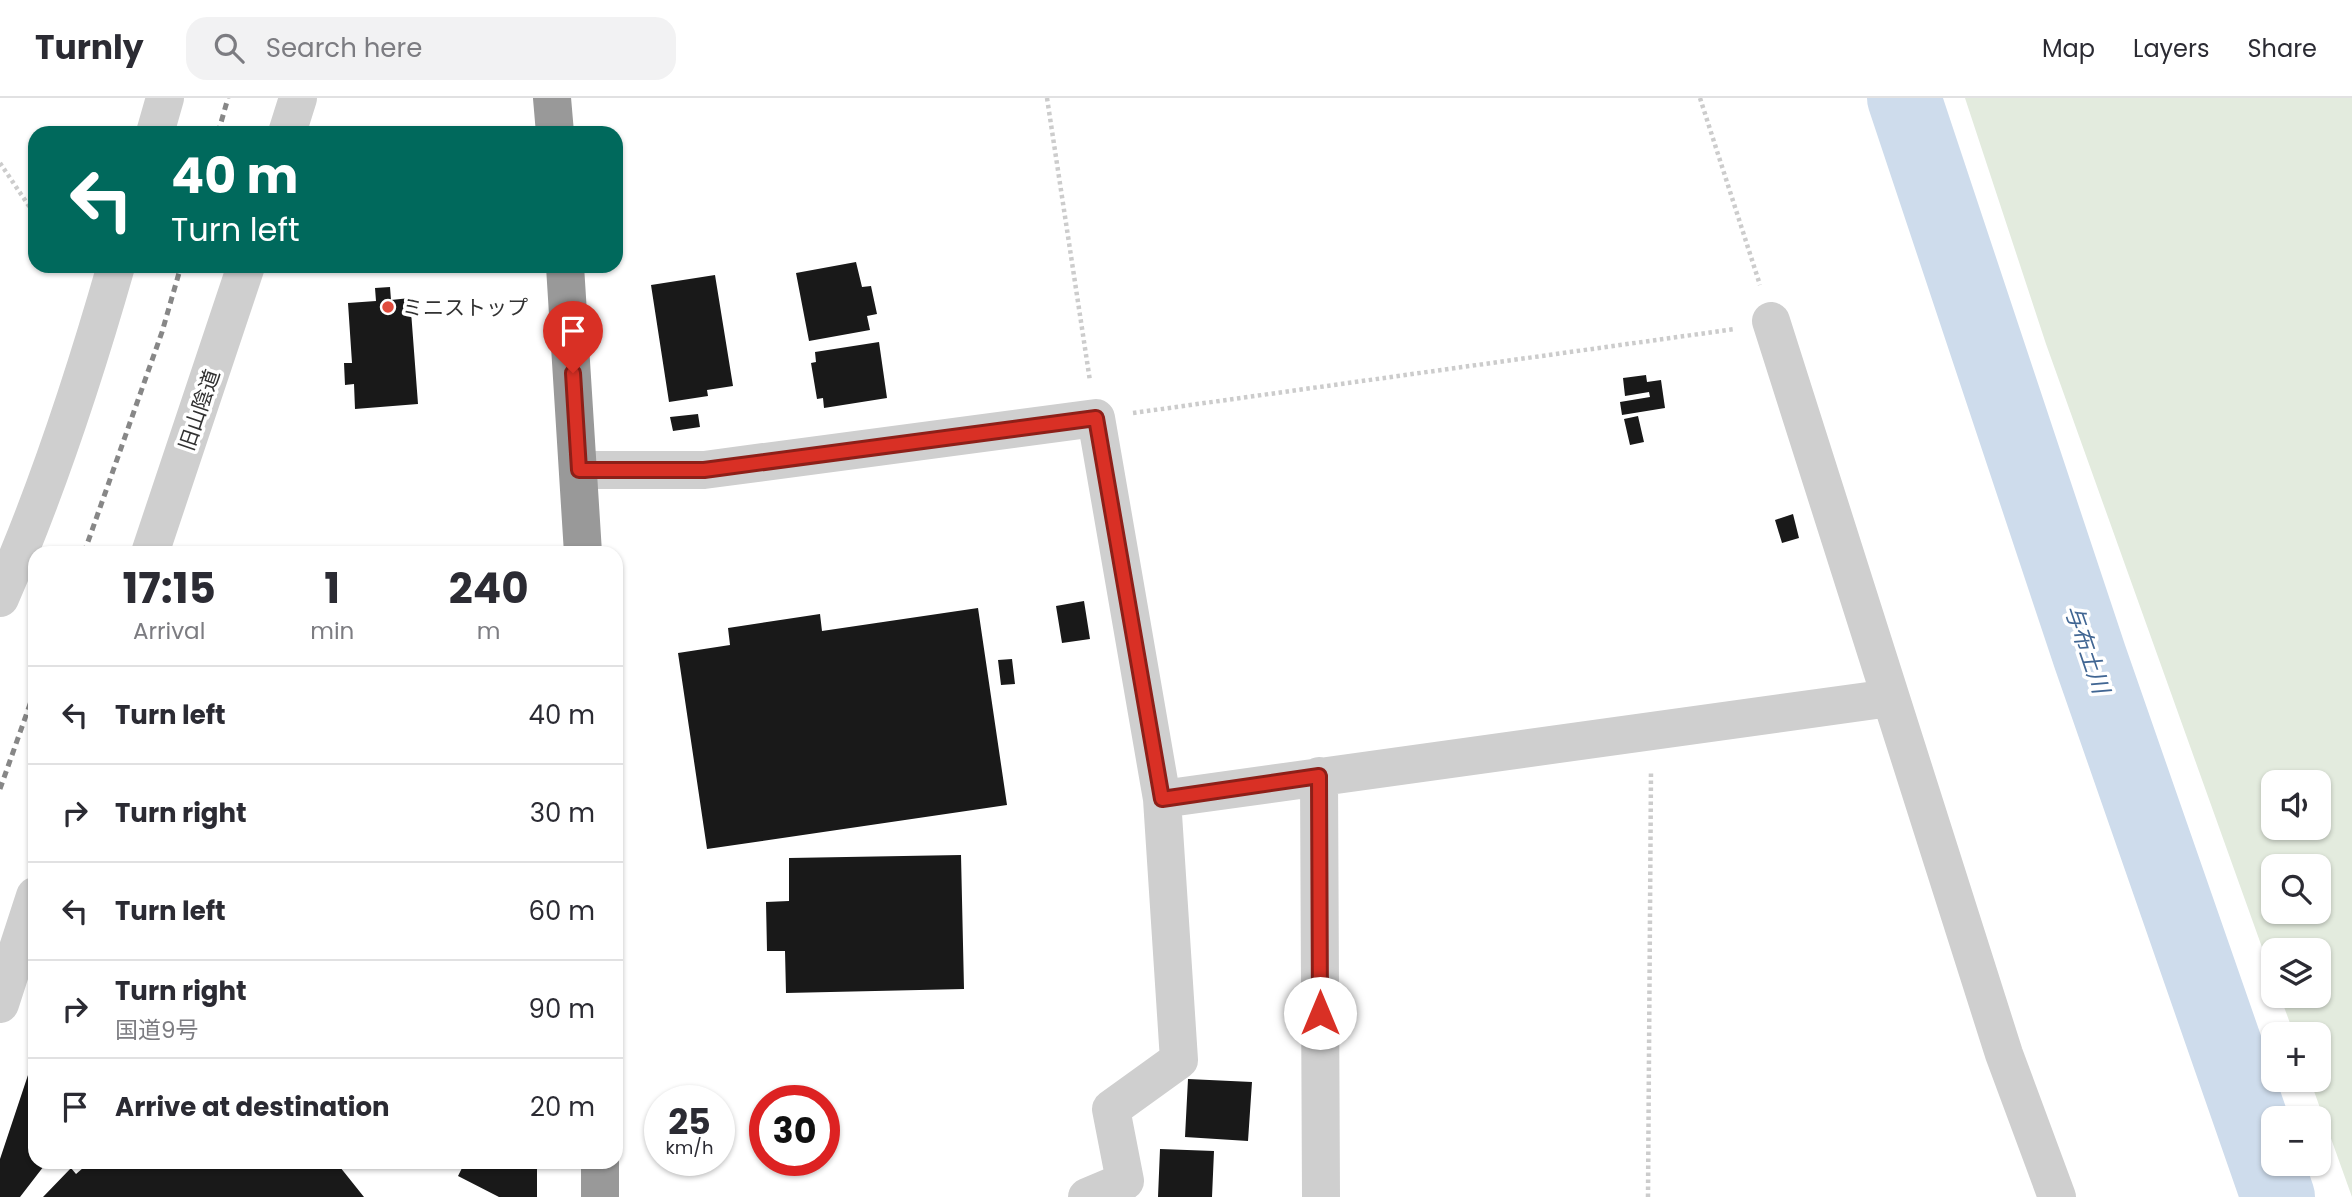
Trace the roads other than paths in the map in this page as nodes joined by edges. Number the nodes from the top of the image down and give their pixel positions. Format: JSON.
{"nodes":[{"id":1,"x":165,"y":98,"type":"edge"},
{"id":2,"x":298,"y":98,"type":"edge"},
{"id":3,"x":552,"y":98,"type":"edge"},
{"id":4,"x":157,"y":126,"type":"edge"},
{"id":5,"x":289,"y":126,"type":"edge"},
{"id":6,"x":554,"y":126,"type":"edge"},
{"id":7,"x":114,"y":273,"type":"edge"},
{"id":8,"x":244,"y":273,"type":"edge"},
{"id":9,"x":565,"y":273,"type":"edge"},
{"id":10,"x":1771,"y":321,"type":"road end"},
{"id":11,"x":579,"y":470,"type":"junction"},
{"id":12,"x":152,"y":546,"type":"edge"},
{"id":13,"x":583,"y":546,"type":"edge"},
{"id":14,"x":0,"y":598,"type":"edge"},
{"id":15,"x":1890,"y":698,"type":"junction"},
{"id":16,"x":1319,"y":776,"type":"junction"},
{"id":17,"x":1162,"y":799,"type":"junction"},
{"id":18,"x":28,"y":917,"type":"edge"},
{"id":19,"x":0,"y":1003,"type":"edge"},
{"id":20,"x":600,"y":1169,"type":"edge"},
{"id":21,"x":600,"y":1197,"type":"edge"},
{"id":22,"x":1087,"y":1197,"type":"edge"},
{"id":23,"x":1321,"y":1197,"type":"edge"},
{"id":24,"x":2057,"y":1197,"type":"edge"}],
"edges":[{"from":1,"to":4,"type":"street"},
{"from":2,"to":5,"type":"street"},
{"from":3,"to":6,"type":"highway"},
{"from":7,"to":14,"type":"street"},
{"from":8,"to":12,"type":"street","name":"旧山陰道"},
{"from":9,"to":11,"type":"highway"},
{"from":10,"to":15,"type":"street"},
{"from":11,"to":13,"type":"highway"},
{"from":11,"to":17,"type":"street"},
{"from":15,"to":16,"type":"street"},
{"from":15,"to":24,"type":"street"},
{"from":16,"to":17,"type":"street"},
{"from":16,"to":23,"type":"street"},
{"from":17,"to":22,"type":"street"},
{"from":18,"to":19,"type":"street"},
{"from":20,"to":21,"type":"highway"}]}
